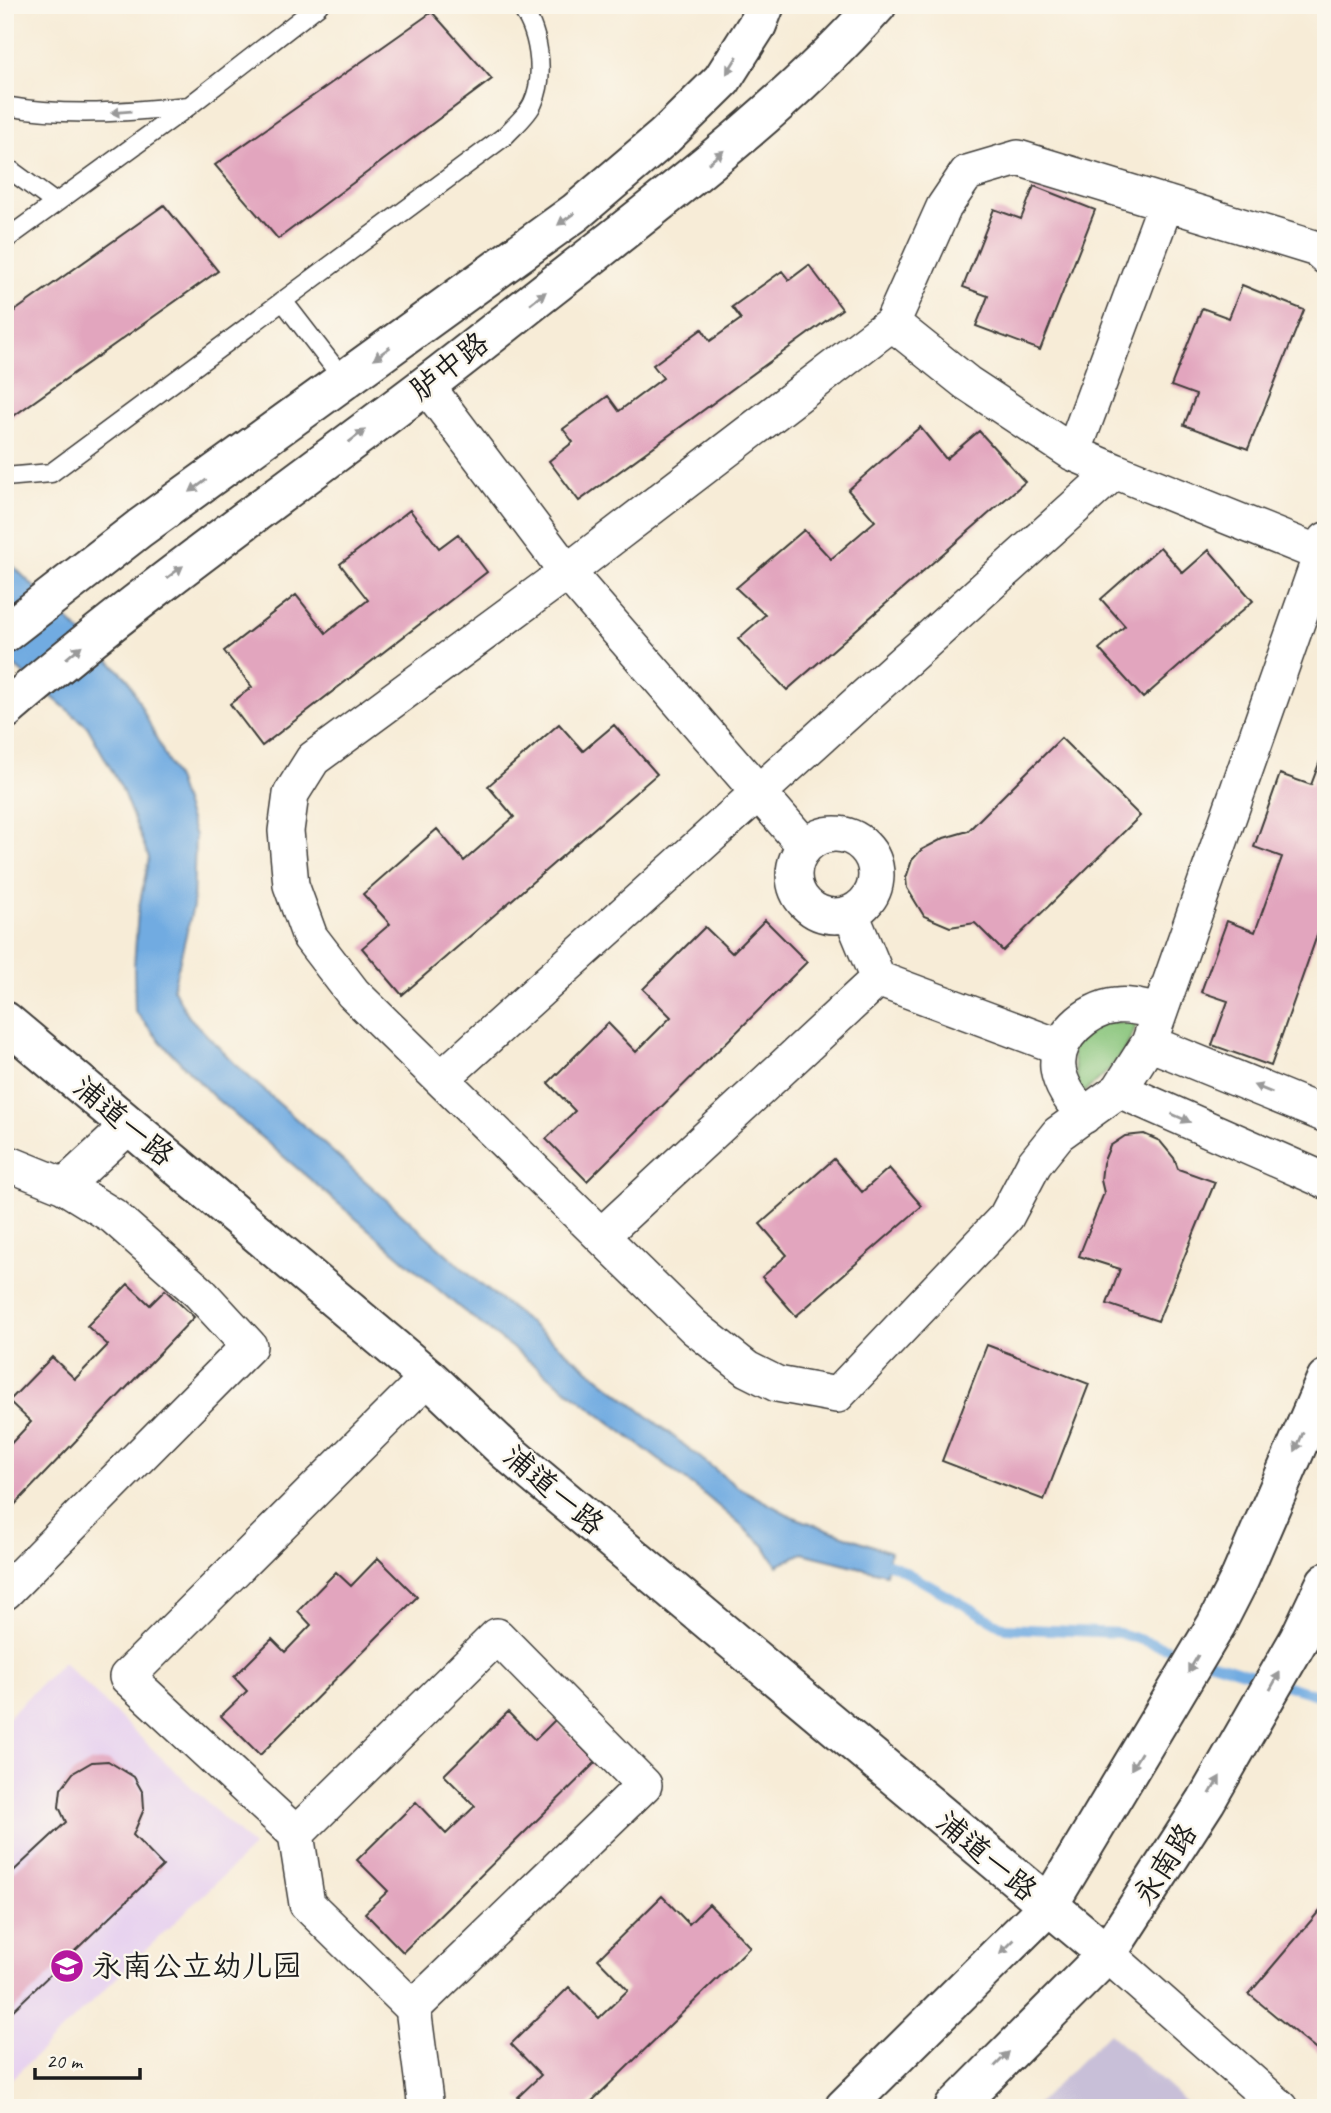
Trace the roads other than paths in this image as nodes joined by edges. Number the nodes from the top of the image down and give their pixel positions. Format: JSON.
{"nodes":[{"id":1,"x":319,"y":5,"type":"edge"},
{"id":2,"x":519,"y":5,"type":"edge"},
{"id":3,"x":765,"y":5,"type":"edge"},
{"id":4,"x":877,"y":5,"type":"edge"},
{"id":5,"x":5,"y":106,"type":"edge"},
{"id":6,"x":189,"y":106,"type":"junction"},
{"id":7,"x":5,"y":166,"type":"edge"},
{"id":8,"x":54,"y":202,"type":"junction"},
{"id":9,"x":1166,"y":203,"type":"junction"},
{"id":10,"x":5,"y":240,"type":"edge"},
{"id":11,"x":1326,"y":257,"type":"edge"},
{"id":12,"x":283,"y":301,"type":"junction"},
{"id":13,"x":892,"y":323,"type":"junction"},
{"id":14,"x":344,"y":380,"type":"junction"},
{"id":15,"x":426,"y":385,"type":"junction"},
{"id":16,"x":1073,"y":453,"type":"junction"},
{"id":17,"x":1115,"y":471,"type":"junction"},
{"id":18,"x":5,"y":477,"type":"edge"},
{"id":19,"x":1323,"y":547,"type":"edge"},
{"id":20,"x":567,"y":572,"type":"junction"},
{"id":21,"x":5,"y":633,"type":"edge"},
{"id":22,"x":17,"y":700,"type":"edge"},
{"id":23,"x":760,"y":792,"type":"junction"},
{"id":24,"x":805,"y":846,"type":"junction"},
{"id":25,"x":851,"y":914,"type":"junction"},
{"id":26,"x":878,"y":979,"type":"junction"},
{"id":27,"x":5,"y":1021,"type":"edge"},
{"id":28,"x":1154,"y":1028,"type":"junction"},
{"id":29,"x":1060,"y":1047,"type":"junction"},
{"id":30,"x":441,"y":1079,"type":"junction"},
{"id":31,"x":1119,"y":1090,"type":"junction"},
{"id":32,"x":1326,"y":1115,"type":"edge"},
{"id":33,"x":1084,"y":1116,"type":"junction"},
{"id":34,"x":129,"y":1126,"type":"junction"},
{"id":35,"x":5,"y":1162,"type":"edge"},
{"id":36,"x":1326,"y":1181,"type":"edge"},
{"id":37,"x":64,"y":1186,"type":"junction"},
{"id":38,"x":601,"y":1236,"type":"junction"},
{"id":39,"x":428,"y":1377,"type":"junction"},
{"id":40,"x":1326,"y":1379,"type":"edge"},
{"id":41,"x":1326,"y":1582,"type":"edge"},
{"id":42,"x":5,"y":1592,"type":"edge"},
{"id":43,"x":296,"y":1834,"type":"junction"},
{"id":44,"x":1048,"y":1906,"type":"junction"},
{"id":45,"x":1107,"y":1954,"type":"junction"},
{"id":46,"x":414,"y":2008,"type":"junction"},
{"id":47,"x":426,"y":2108,"type":"edge"},
{"id":48,"x":844,"y":2108,"type":"edge"},
{"id":49,"x":954,"y":2108,"type":"edge"},
{"id":50,"x":1281,"y":2108,"type":"edge"}],
"edges":[{"from":1,"to":6,"type":"lane"},
{"from":2,"to":12,"type":"lane"},
{"from":3,"to":14,"type":"street","name":"胪中路","one_way":true},
{"from":15,"to":4,"type":"street","name":"胪中路","one_way":true},
{"from":6,"to":5,"type":"lane","one_way":true},
{"from":6,"to":8,"type":"lane"},
{"from":7,"to":8,"type":"lane"},
{"from":8,"to":10,"type":"lane"},
{"from":9,"to":11,"type":"street"},
{"from":9,"to":13,"type":"street"},
{"from":9,"to":16,"type":"street"},
{"from":12,"to":14,"type":"lane"},
{"from":12,"to":18,"type":"lane"},
{"from":13,"to":16,"type":"street"},
{"from":13,"to":20,"type":"street"},
{"from":14,"to":21,"type":"street","name":"胪中路","one_way":true},
{"from":15,"to":20,"type":"street"},
{"from":22,"to":15,"type":"street","name":"胪中路","one_way":true},
{"from":16,"to":17,"type":"street"},
{"from":17,"to":19,"type":"street"},
{"from":17,"to":23,"type":"street"},
{"from":19,"to":28,"type":"street"},
{"from":20,"to":23,"type":"street"},
{"from":20,"to":30,"type":"street"},
{"from":23,"to":24,"type":"street"},
{"from":23,"to":30,"type":"street"},
{"from":24,"to":25,"type":"street"},
{"from":24,"to":25,"type":"street"},
{"from":25,"to":26,"type":"street"},
{"from":26,"to":29,"type":"street"},
{"from":26,"to":38,"type":"street"},
{"from":27,"to":34,"type":"street","name":"浦道一路"},
{"from":28,"to":29,"type":"street"},
{"from":28,"to":31,"type":"street"},
{"from":32,"to":28,"type":"street","one_way":true},
{"from":29,"to":33,"type":"street"},
{"from":30,"to":38,"type":"street"},
{"from":31,"to":33,"type":"street"},
{"from":31,"to":36,"type":"street","one_way":true},
{"from":33,"to":38,"type":"street"},
{"from":34,"to":37,"type":"street"},
{"from":34,"to":39,"type":"street","name":"浦道一路"},
{"from":35,"to":37,"type":"street"},
{"from":37,"to":42,"type":"street"},
{"from":39,"to":43,"type":"street"},
{"from":39,"to":44,"type":"street","name":"浦道一路"},
{"from":40,"to":44,"type":"street","one_way":true},
{"from":45,"to":41,"type":"street","name":"永南路","one_way":true},
{"from":43,"to":46,"type":"street"},
{"from":43,"to":46,"type":"street"},
{"from":44,"to":45,"type":"street","name":"浦道一路"},
{"from":44,"to":48,"type":"street","one_way":true},
{"from":49,"to":45,"type":"street","name":"永南路","one_way":true},
{"from":45,"to":50,"type":"street"},
{"from":46,"to":47,"type":"street"}]}
